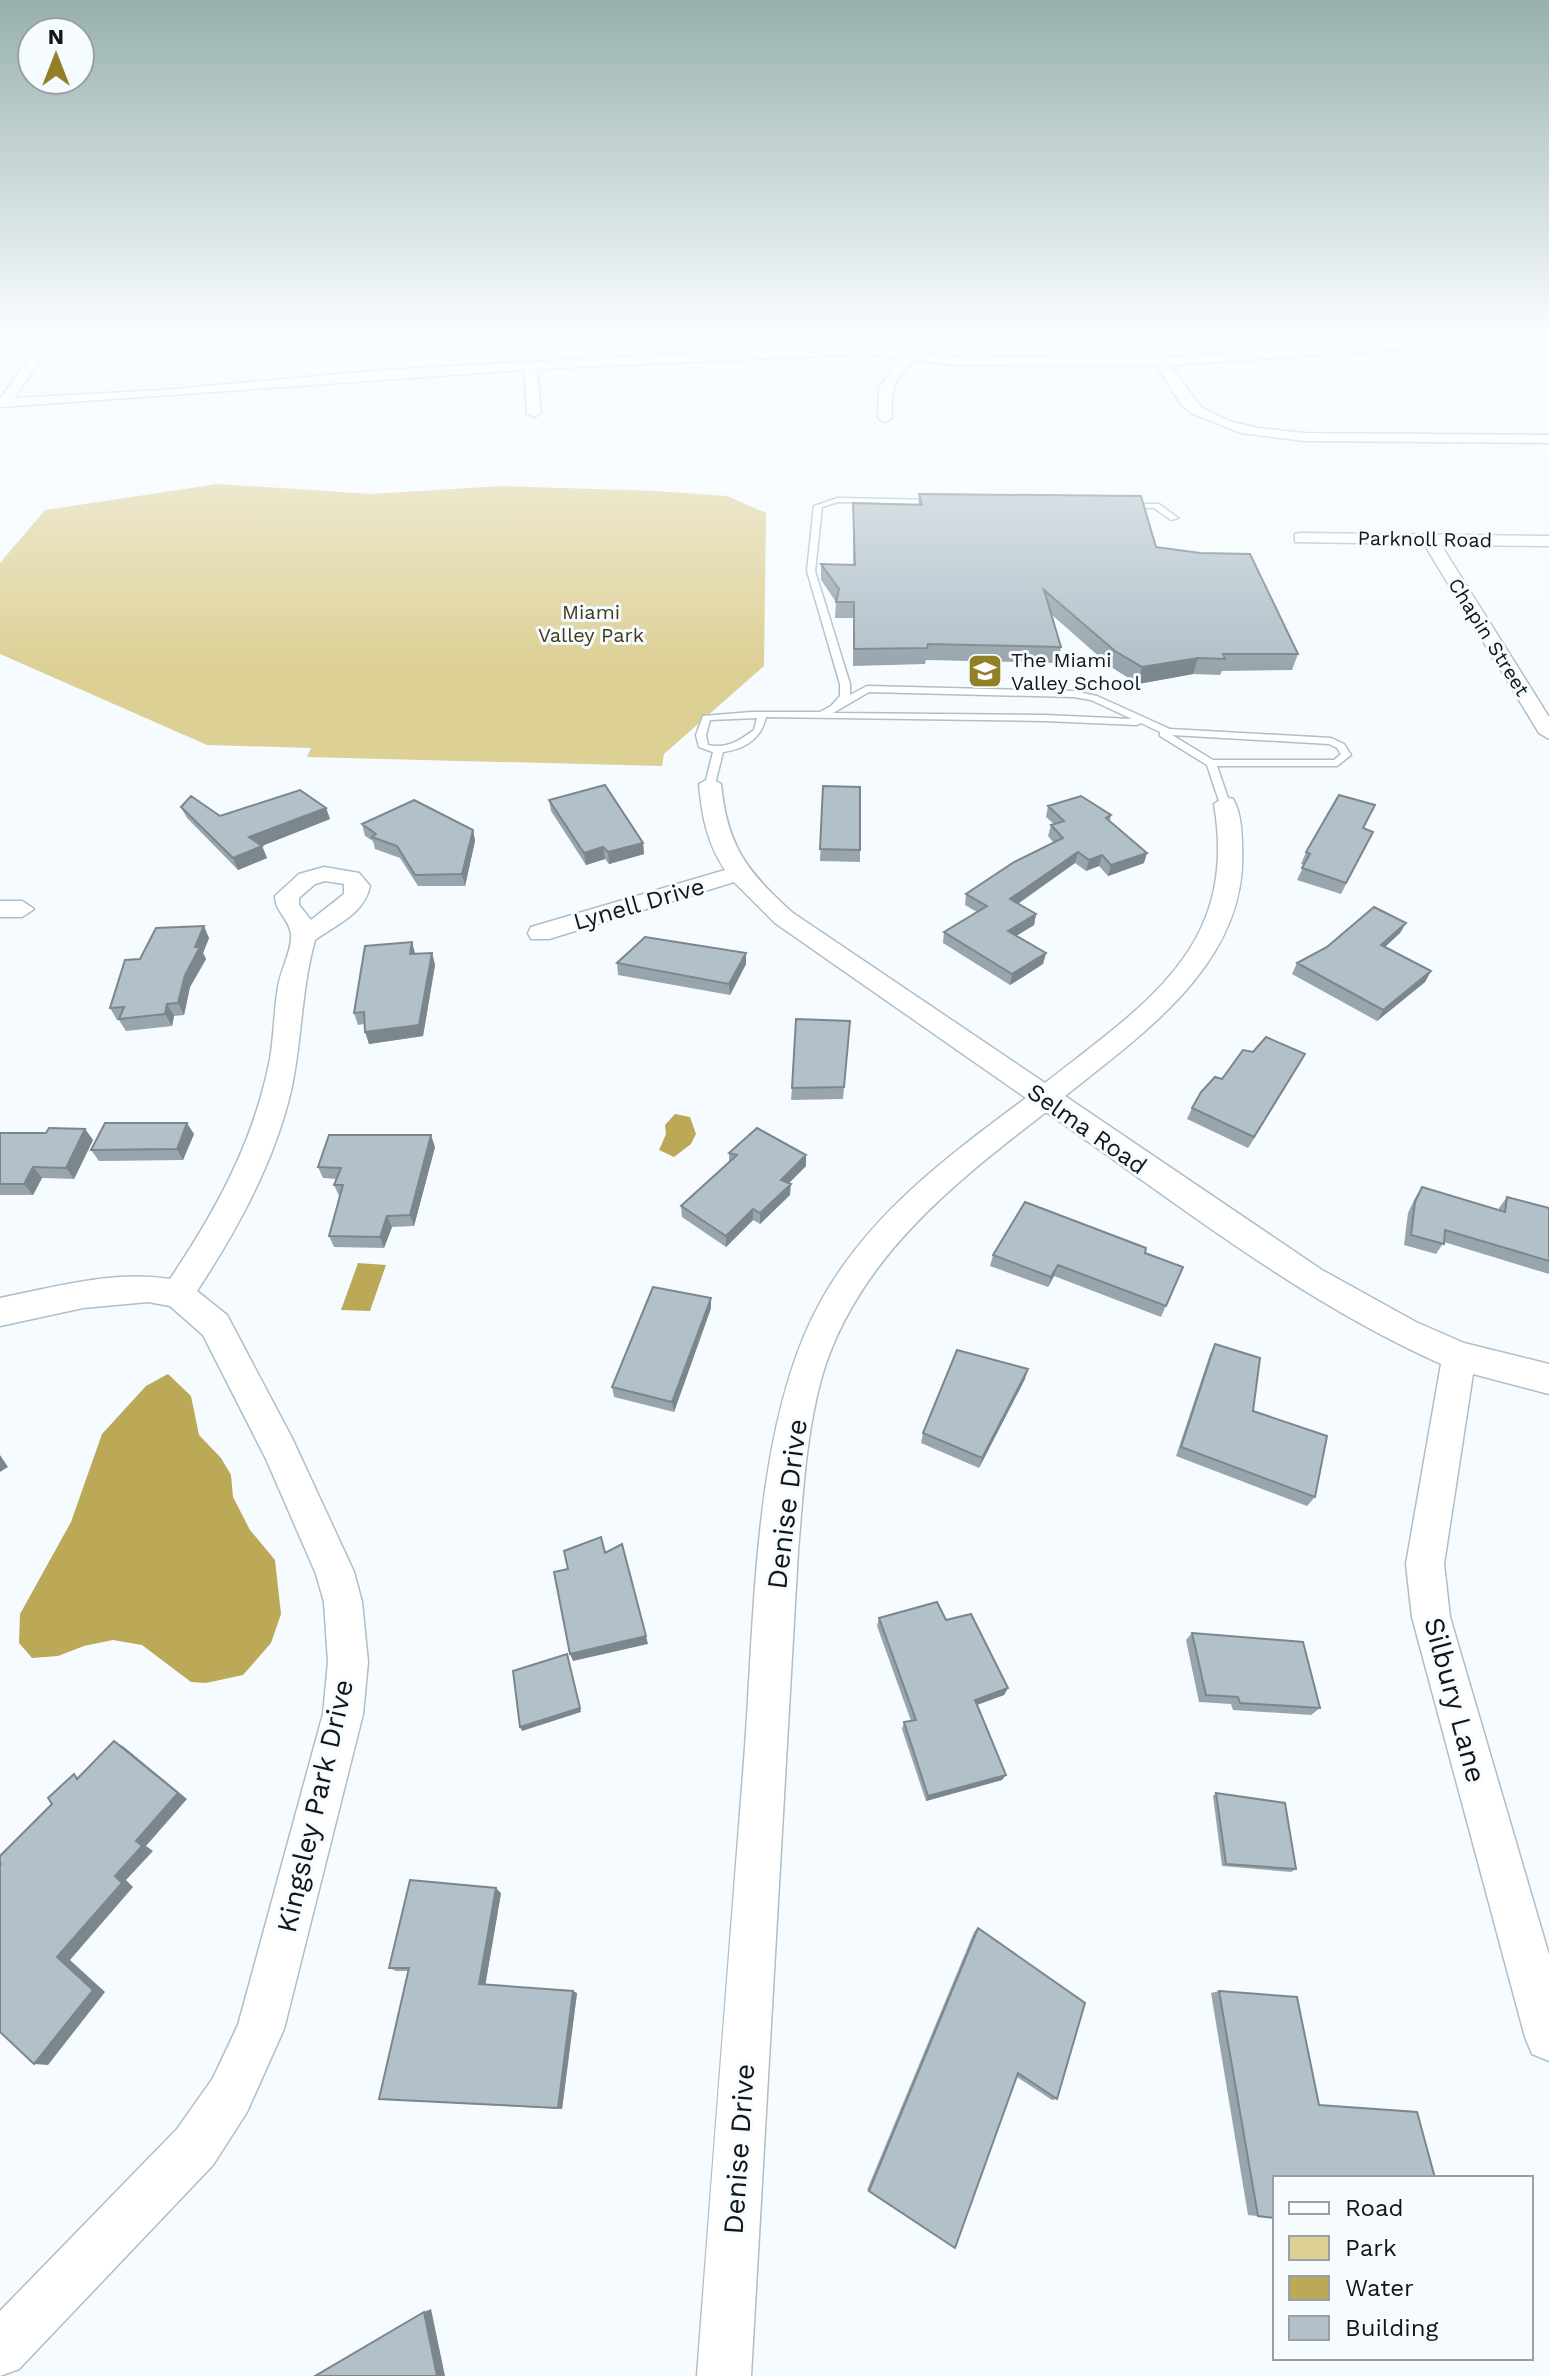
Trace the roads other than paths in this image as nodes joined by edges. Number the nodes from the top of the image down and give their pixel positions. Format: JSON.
{"nodes":[{"id":1,"x":949,"y":502,"type":"edge"},
{"id":2,"x":1108,"y":505,"type":"edge"},
{"id":3,"x":1174,"y":518,"type":"dead end"},
{"id":4,"x":1301,"y":538,"type":"dead end"},
{"id":5,"x":1430,"y":540,"type":"junction"},
{"id":6,"x":1549,"y":541,"type":"edge"},
{"id":7,"x":762,"y":715,"type":"junction"},
{"id":8,"x":822,"y":715,"type":"junction"},
{"id":9,"x":1145,"y":723,"type":"junction"},
{"id":10,"x":1549,"y":733,"type":"edge"},
{"id":11,"x":718,"y":752,"type":"junction"},
{"id":12,"x":1211,"y":763,"type":"junction"},
{"id":13,"x":710,"y":784,"type":"joint"},
{"id":14,"x":1225,"y":804,"type":"joint"},
{"id":15,"x":737,"y":874,"type":"junction"},
{"id":16,"x":540,"y":933,"type":"dead end"},
{"id":17,"x":304,"y":936,"type":"dead end"},
{"id":18,"x":1044,"y":1098,"type":"junction"},
{"id":19,"x":178,"y":1294,"type":"junction"},
{"id":20,"x":0,"y":1312,"type":"edge"},
{"id":21,"x":1459,"y":1356,"type":"junction"},
{"id":22,"x":1549,"y":1379,"type":"edge"},
{"id":23,"x":1549,"y":2037,"type":"edge"},
{"id":24,"x":0,"y":2350,"type":"edge"},
{"id":25,"x":724,"y":2376,"type":"edge"}],
"edges":[{"from":1,"to":8,"type":"lane"},
{"from":2,"to":3,"type":"lane"},
{"from":4,"to":5,"type":"street","name":"Parknoll Road"},
{"from":5,"to":6,"type":"street","name":"Parknoll Road"},
{"from":5,"to":10,"type":"street","name":"Chapin Street"},
{"from":7,"to":8,"type":"lane"},
{"from":7,"to":11,"type":"lane"},
{"from":7,"to":11,"type":"lane"},
{"from":8,"to":9,"type":"lane"},
{"from":8,"to":9,"type":"lane"},
{"from":9,"to":12,"type":"lane"},
{"from":9,"to":12,"type":"lane"},
{"from":11,"to":13,"type":"lane"},
{"from":12,"to":14,"type":"lane"},
{"from":13,"to":15,"type":"street","name":"Selma Road"},
{"from":14,"to":18,"type":"street","name":"Denise Drive"},
{"from":15,"to":16,"type":"street","name":"Lynell Drive"},
{"from":15,"to":18,"type":"street","name":"Selma Road"},
{"from":17,"to":19,"type":"street"},
{"from":18,"to":21,"type":"street","name":"Selma Road"},
{"from":18,"to":25,"type":"street","name":"Denise Drive"},
{"from":19,"to":20,"type":"street"},
{"from":19,"to":24,"type":"street","name":"Kingsley Park Drive"},
{"from":21,"to":22,"type":"street","name":"Selma Road"},
{"from":21,"to":23,"type":"street","name":"Silbury Lane"}]}
